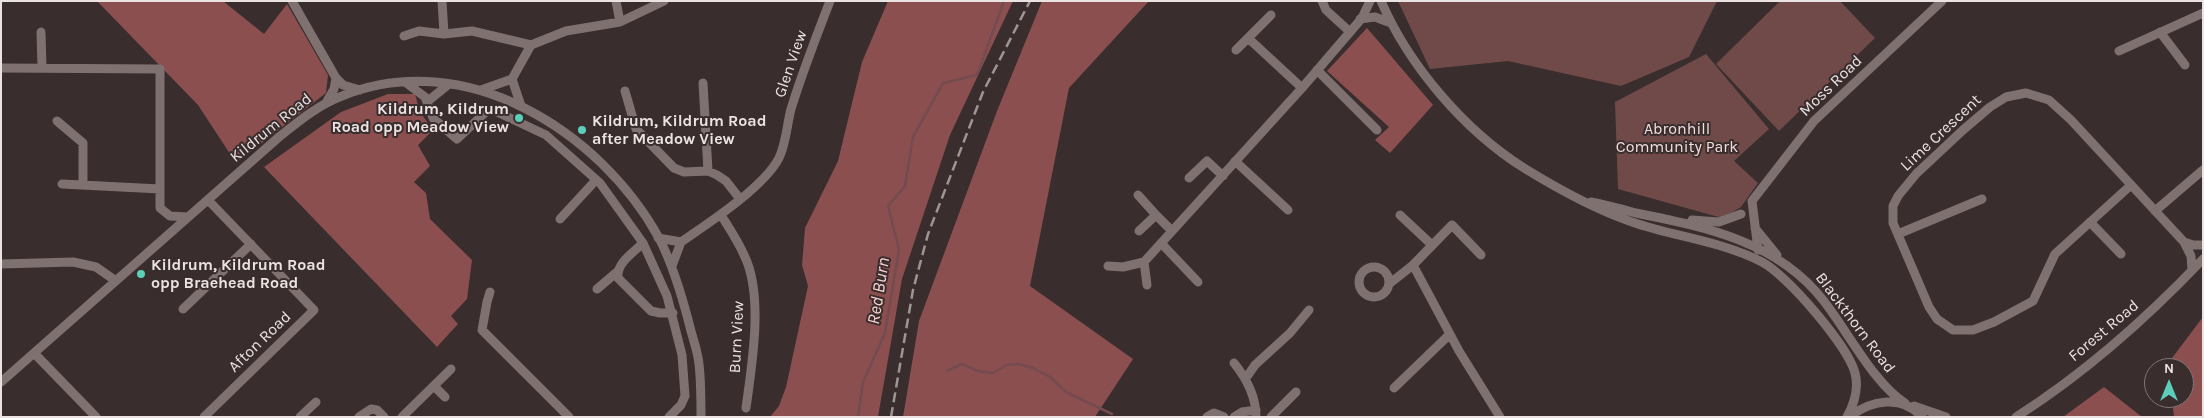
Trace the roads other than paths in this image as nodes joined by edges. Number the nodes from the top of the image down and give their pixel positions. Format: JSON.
{"nodes":[{"id":1,"x":292,"y":1,"type":"edge"},
{"id":2,"x":442,"y":1,"type":"edge"},
{"id":3,"x":616,"y":1,"type":"edge"},
{"id":4,"x":664,"y":1,"type":"edge"},
{"id":5,"x":830,"y":1,"type":"edge"},
{"id":6,"x":1322,"y":1,"type":"edge"},
{"id":7,"x":1370,"y":1,"type":"edge"},
{"id":8,"x":1381,"y":1,"type":"edge"},
{"id":9,"x":1942,"y":1,"type":"edge"},
{"id":10,"x":2203,"y":13,"type":"edge"},
{"id":11,"x":1271,"y":14,"type":"dead end"},
{"id":12,"x":1360,"y":19,"type":"junction"},
{"id":13,"x":620,"y":22,"type":"junction"},
{"id":14,"x":1391,"y":22,"type":"junction"},
{"id":15,"x":1350,"y":31,"type":"junction"},
{"id":16,"x":41,"y":32,"type":"dead end"},
{"id":17,"x":2160,"y":32,"type":"junction"},
{"id":18,"x":444,"y":34,"type":"junction"},
{"id":19,"x":404,"y":36,"type":"dead end"},
{"id":20,"x":1248,"y":38,"type":"junction"},
{"id":21,"x":531,"y":45,"type":"junction"},
{"id":22,"x":1236,"y":50,"type":"dead end"},
{"id":23,"x":2119,"y":51,"type":"dead end"},
{"id":24,"x":2185,"y":65,"type":"dead end"},
{"id":25,"x":1,"y":68,"type":"edge"},
{"id":26,"x":42,"y":68,"type":"junction"},
{"id":27,"x":1317,"y":70,"type":"junction"},
{"id":28,"x":336,"y":78,"type":"junction"},
{"id":29,"x":512,"y":79,"type":"junction"},
{"id":30,"x":405,"y":82,"type":"junction"},
{"id":31,"x":703,"y":83,"type":"dead end"},
{"id":32,"x":449,"y":84,"type":"junction"},
{"id":33,"x":1302,"y":88,"type":"junction"},
{"id":34,"x":360,"y":90,"type":"junction"},
{"id":35,"x":481,"y":90,"type":"junction"},
{"id":36,"x":625,"y":90,"type":"dead end"},
{"id":37,"x":428,"y":101,"type":"junction"},
{"id":38,"x":326,"y":103,"type":"junction"},
{"id":39,"x":521,"y":106,"type":"junction"},
{"id":40,"x":57,"y":121,"type":"dead end"},
{"id":41,"x":1377,"y":130,"type":"dead end"},
{"id":42,"x":1235,"y":161,"type":"junction"},
{"id":43,"x":2203,"y":170,"type":"edge"},
{"id":44,"x":708,"y":172,"type":"junction"},
{"id":45,"x":1222,"y":176,"type":"junction"},
{"id":46,"x":1189,"y":178,"type":"dead end"},
{"id":47,"x":596,"y":180,"type":"junction"},
{"id":48,"x":62,"y":184,"type":"dead end"},
{"id":49,"x":83,"y":185,"type":"junction"},
{"id":50,"x":2131,"y":185,"type":"junction"},
{"id":51,"x":160,"y":189,"type":"junction"},
{"id":52,"x":1138,"y":195,"type":"dead end"},
{"id":53,"x":740,"y":199,"type":"junction"},
{"id":54,"x":1581,"y":199,"type":"junction"},
{"id":55,"x":1982,"y":199,"type":"dead end"},
{"id":56,"x":208,"y":200,"type":"junction"},
{"id":57,"x":1752,"y":202,"type":"junction"},
{"id":58,"x":1288,"y":210,"type":"dead end"},
{"id":59,"x":2155,"y":211,"type":"junction"},
{"id":60,"x":1741,"y":214,"type":"junction"},
{"id":61,"x":721,"y":215,"type":"junction"},
{"id":62,"x":1156,"y":215,"type":"junction"},
{"id":63,"x":1400,"y":215,"type":"dead end"},
{"id":64,"x":188,"y":217,"type":"junction"},
{"id":65,"x":1663,"y":217,"type":"junction"},
{"id":66,"x":560,"y":219,"type":"dead end"},
{"id":67,"x":2090,"y":222,"type":"junction"},
{"id":68,"x":1755,"y":227,"type":"junction"},
{"id":69,"x":1139,"y":231,"type":"dead end"},
{"id":70,"x":1172,"y":231,"type":"junction"},
{"id":71,"x":1715,"y":231,"type":"junction"},
{"id":72,"x":1898,"y":234,"type":"junction"},
{"id":73,"x":658,"y":238,"type":"junction"},
{"id":74,"x":1694,"y":238,"type":"junction"},
{"id":75,"x":681,"y":242,"type":"junction"},
{"id":76,"x":2184,"y":242,"type":"junction"},
{"id":77,"x":643,"y":243,"type":"junction"},
{"id":78,"x":1161,"y":243,"type":"junction"},
{"id":79,"x":251,"y":244,"type":"junction"},
{"id":80,"x":1432,"y":245,"type":"junction"},
{"id":81,"x":2203,"y":245,"type":"edge"},
{"id":82,"x":1756,"y":246,"type":"junction"},
{"id":83,"x":2121,"y":254,"type":"dead end"},
{"id":84,"x":1481,"y":255,"type":"dead end"},
{"id":85,"x":2203,"y":259,"type":"edge"},
{"id":86,"x":1144,"y":262,"type":"junction"},
{"id":87,"x":1763,"y":262,"type":"junction"},
{"id":88,"x":1784,"y":262,"type":"junction"},
{"id":89,"x":1,"y":264,"type":"edge"},
{"id":90,"x":1413,"y":265,"type":"junction"},
{"id":91,"x":672,"y":266,"type":"junction"},
{"id":92,"x":1108,"y":266,"type":"dead end"},
{"id":93,"x":2192,"y":270,"type":"junction"},
{"id":94,"x":617,"y":272,"type":"junction"},
{"id":95,"x":116,"y":281,"type":"junction"},
{"id":96,"x":1198,"y":282,"type":"dead end"},
{"id":97,"x":1389,"y":284,"type":"dead end"},
{"id":98,"x":1147,"y":285,"type":"dead end"},
{"id":99,"x":597,"y":289,"type":"dead end"},
{"id":100,"x":490,"y":292,"type":"dead end"},
{"id":101,"x":183,"y":309,"type":"dead end"},
{"id":102,"x":1309,"y":310,"type":"dead end"},
{"id":103,"x":673,"y":313,"type":"junction"},
{"id":104,"x":1450,"y":334,"type":"junction"},
{"id":105,"x":34,"y":353,"type":"junction"},
{"id":106,"x":1234,"y":363,"type":"dead end"},
{"id":107,"x":451,"y":369,"type":"dead end"},
{"id":108,"x":1246,"y":378,"type":"junction"},
{"id":109,"x":1,"y":382,"type":"edge"},
{"id":110,"x":434,"y":386,"type":"junction"},
{"id":111,"x":1394,"y":388,"type":"dead end"},
{"id":112,"x":1296,"y":392,"type":"dead end"},
{"id":113,"x":445,"y":397,"type":"dead end"},
{"id":114,"x":316,"y":402,"type":"dead end"},
{"id":115,"x":1906,"y":404,"type":"junction"},
{"id":116,"x":746,"y":408,"type":"dead end"},
{"id":117,"x":1256,"y":413,"type":"edge"},
{"id":118,"x":306,"y":415,"type":"edge"},
{"id":119,"x":96,"y":417,"type":"edge"},
{"id":120,"x":204,"y":417,"type":"edge"},
{"id":121,"x":359,"y":417,"type":"edge"},
{"id":122,"x":384,"y":417,"type":"edge"},
{"id":123,"x":402,"y":417,"type":"edge"},
{"id":124,"x":568,"y":417,"type":"edge"},
{"id":125,"x":670,"y":417,"type":"edge"},
{"id":126,"x":702,"y":417,"type":"edge"},
{"id":127,"x":1207,"y":417,"type":"edge"},
{"id":128,"x":1224,"y":417,"type":"edge"},
{"id":129,"x":1234,"y":417,"type":"edge"},
{"id":130,"x":1271,"y":417,"type":"edge"},
{"id":131,"x":1500,"y":417,"type":"edge"},
{"id":132,"x":1848,"y":417,"type":"edge"},
{"id":133,"x":1922,"y":417,"type":"edge"},
{"id":134,"x":1946,"y":417,"type":"edge"},
{"id":135,"x":2016,"y":417,"type":"edge"}],
"edges":[{"from":1,"to":28,"type":"street"},
{"from":2,"to":18,"type":"street"},
{"from":3,"to":13,"type":"street"},
{"from":4,"to":13,"type":"street"},
{"from":5,"to":53,"type":"street","name":"Glen View"},
{"from":6,"to":15,"type":"street"},
{"from":7,"to":12,"type":"street"},
{"from":8,"to":14,"type":"street","name":"Blackthorn Road"},
{"from":9,"to":57,"type":"street","name":"Moss Road"},
{"from":10,"to":17,"type":"street"},
{"from":11,"to":20,"type":"street"},
{"from":12,"to":14,"type":"street"},
{"from":12,"to":15,"type":"street"},
{"from":13,"to":21,"type":"street"},
{"from":14,"to":54,"type":"street","name":"Blackthorn Road"},
{"from":15,"to":27,"type":"street"},
{"from":16,"to":26,"type":"street"},
{"from":17,"to":23,"type":"street"},
{"from":17,"to":24,"type":"street"},
{"from":18,"to":19,"type":"street"},
{"from":18,"to":21,"type":"street"},
{"from":20,"to":22,"type":"street"},
{"from":20,"to":33,"type":"street"},
{"from":21,"to":29,"type":"street"},
{"from":25,"to":26,"type":"street"},
{"from":26,"to":51,"type":"street"},
{"from":27,"to":33,"type":"street"},
{"from":27,"to":41,"type":"street"},
{"from":28,"to":34,"type":"street"},
{"from":28,"to":38,"type":"street"},
{"from":29,"to":35,"type":"street"},
{"from":29,"to":39,"type":"street"},
{"from":30,"to":32,"type":"street","name":"Kildrum Road"},
{"from":30,"to":34,"type":"street","name":"Kildrum Road"},
{"from":30,"to":37,"type":"street"},
{"from":31,"to":44,"type":"street"},
{"from":32,"to":35,"type":"street","name":"Kildrum Road"},
{"from":32,"to":37,"type":"street"},
{"from":33,"to":42,"type":"street"},
{"from":34,"to":38,"type":"street","name":"Kildrum Road"},
{"from":35,"to":39,"type":"street","name":"Kildrum Road"},
{"from":36,"to":44,"type":"street"},
{"from":37,"to":47,"type":"street"},
{"from":38,"to":56,"type":"street","name":"Kildrum Road"},
{"from":39,"to":73,"type":"street","name":"Kildrum Road"},
{"from":40,"to":49,"type":"street"},
{"from":42,"to":45,"type":"street"},
{"from":42,"to":58,"type":"street"},
{"from":43,"to":59,"type":"street"},
{"from":44,"to":53,"type":"street"},
{"from":45,"to":46,"type":"street"},
{"from":45,"to":70,"type":"street"},
{"from":47,"to":66,"type":"street"},
{"from":47,"to":77,"type":"street"},
{"from":48,"to":49,"type":"street"},
{"from":49,"to":51,"type":"street"},
{"from":50,"to":59,"type":"street","name":"Lime Crescent"},
{"from":50,"to":67,"type":"street","name":"Lime Crescent"},
{"from":50,"to":72,"type":"street","name":"Lime Crescent"},
{"from":51,"to":64,"type":"street"},
{"from":52,"to":62,"type":"street"},
{"from":53,"to":61,"type":"street","name":"Glen View"},
{"from":54,"to":65,"type":"street","name":"Blackthorn Road"},
{"from":54,"to":74,"type":"street","name":"Blackthorn Road"},
{"from":55,"to":72,"type":"street"},
{"from":56,"to":64,"type":"street","name":"Kildrum Road"},
{"from":56,"to":79,"type":"street","name":"Afton Road"},
{"from":57,"to":60,"type":"street","name":"Moss Road"},
{"from":57,"to":68,"type":"street"},
{"from":59,"to":76,"type":"street","name":"Lime Crescent"},
{"from":60,"to":65,"type":"street"},
{"from":60,"to":71,"type":"street","name":"Moss Road"},
{"from":61,"to":75,"type":"street","name":"Glen View"},
{"from":61,"to":116,"type":"street","name":"Burn View"},
{"from":62,"to":69,"type":"street"},
{"from":62,"to":70,"type":"street"},
{"from":63,"to":80,"type":"street"},
{"from":64,"to":95,"type":"street","name":"Kildrum Road"},
{"from":65,"to":71,"type":"street","name":"Blackthorn Road"},
{"from":67,"to":72,"type":"street","name":"Lime Crescent"},
{"from":67,"to":83,"type":"street"},
{"from":68,"to":82,"type":"street"},
{"from":68,"to":88,"type":"street"},
{"from":70,"to":78,"type":"street"},
{"from":71,"to":74,"type":"street","name":"Moss Road"},
{"from":71,"to":82,"type":"street","name":"Blackthorn Road"},
{"from":73,"to":75,"type":"street"},
{"from":73,"to":91,"type":"street","name":"Kildrum Road"},
{"from":74,"to":87,"type":"street","name":"Blackthorn Road"},
{"from":75,"to":91,"type":"street"},
{"from":76,"to":81,"type":"street"},
{"from":76,"to":93,"type":"street","name":"Lime Crescent"},
{"from":77,"to":94,"type":"street"},
{"from":77,"to":103,"type":"street"},
{"from":78,"to":86,"type":"street"},
{"from":78,"to":96,"type":"street"},
{"from":79,"to":101,"type":"street"},
{"from":79,"to":120,"type":"street","name":"Afton Road"},
{"from":80,"to":84,"type":"street"},
{"from":80,"to":90,"type":"street"},
{"from":82,"to":87,"type":"street"},
{"from":82,"to":88,"type":"street","name":"Blackthorn Road"},
{"from":85,"to":93,"type":"street","name":"Forest Road"},
{"from":86,"to":92,"type":"street"},
{"from":86,"to":98,"type":"street"},
{"from":87,"to":132,"type":"street","name":"Blackthorn Road"},
{"from":88,"to":115,"type":"street","name":"Blackthorn Road"},
{"from":89,"to":95,"type":"street"},
{"from":90,"to":97,"type":"street"},
{"from":90,"to":104,"type":"street"},
{"from":91,"to":126,"type":"street","name":"Kildrum Road"},
{"from":93,"to":135,"type":"street","name":"Forest Road"},
{"from":94,"to":99,"type":"street"},
{"from":94,"to":103,"type":"street"},
{"from":95,"to":105,"type":"street","name":"Kildrum Road"},
{"from":100,"to":124,"type":"street"},
{"from":102,"to":108,"type":"street"},
{"from":103,"to":125,"type":"street"},
{"from":104,"to":111,"type":"street"},
{"from":104,"to":131,"type":"street"},
{"from":105,"to":109,"type":"street","name":"Kildrum Road"},
{"from":105,"to":119,"type":"street"},
{"from":106,"to":108,"type":"street"},
{"from":107,"to":110,"type":"street"},
{"from":108,"to":117,"type":"street"},
{"from":110,"to":113,"type":"street"},
{"from":110,"to":123,"type":"street"},
{"from":112,"to":130,"type":"street"},
{"from":114,"to":118,"type":"street"},
{"from":115,"to":132,"type":"street"},
{"from":115,"to":133,"type":"street","name":"Blackthorn Road"},
{"from":115,"to":134,"type":"street"},
{"from":117,"to":129,"type":"street"},
{"from":121,"to":122,"type":"street"},
{"from":127,"to":128,"type":"street"}]}
